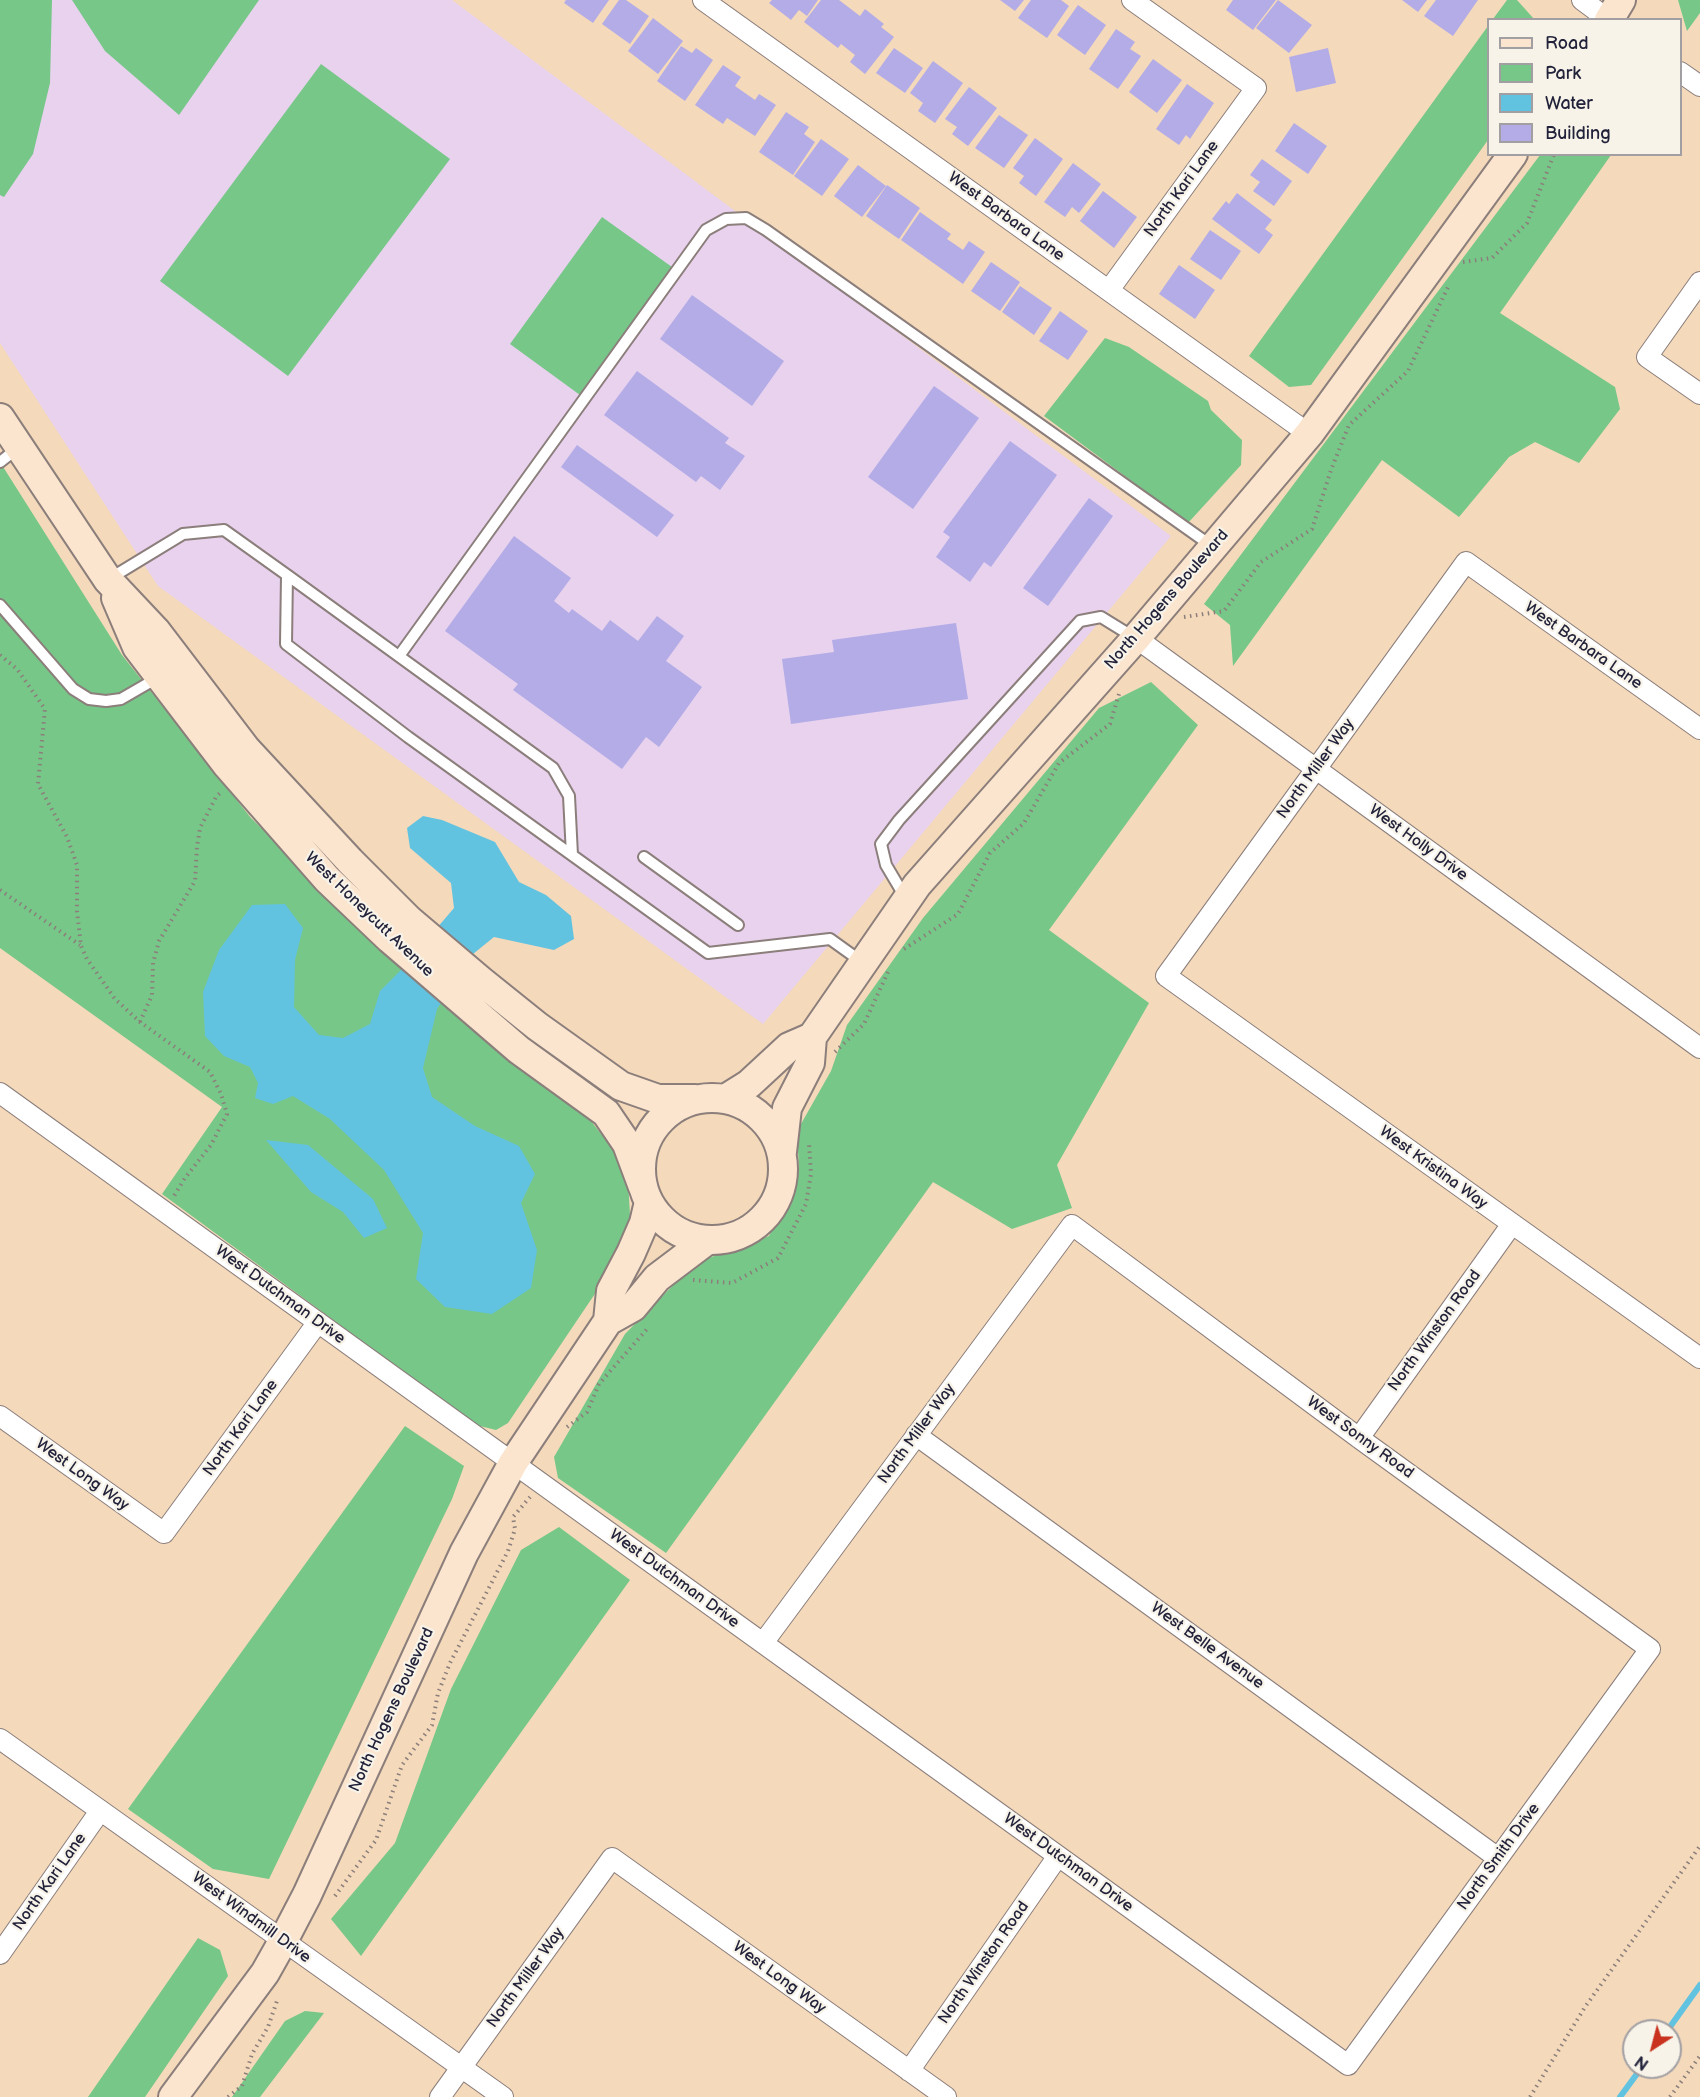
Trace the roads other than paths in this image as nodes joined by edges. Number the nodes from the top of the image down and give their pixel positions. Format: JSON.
{"nodes":[{"id":1,"x":704,"y":0,"type":"edge"},
{"id":2,"x":1132,"y":0,"type":"edge"},
{"id":3,"x":1582,"y":0,"type":"edge"},
{"id":4,"x":1621,"y":0,"type":"edge"},
{"id":5,"x":1606,"y":18,"type":"edge"},
{"id":6,"x":1610,"y":18,"type":"edge"},
{"id":7,"x":1682,"y":73,"type":"edge"},
{"id":8,"x":1700,"y":86,"type":"edge"},
{"id":9,"x":1512,"y":156,"type":"edge"},
{"id":10,"x":1700,"y":282,"type":"edge"},
{"id":11,"x":1108,"y":290,"type":"junction"},
{"id":12,"x":1700,"y":394,"type":"edge"},
{"id":13,"x":0,"y":418,"type":"edge"},
{"id":14,"x":1309,"y":434,"type":"junction"},
{"id":15,"x":10,"y":454,"type":"edge"},
{"id":16,"x":1213,"y":547,"type":"junction"},
{"id":17,"x":1466,"y":562,"type":"joint"},
{"id":18,"x":287,"y":575,"type":"junction"},
{"id":19,"x":108,"y":580,"type":"junction"},
{"id":20,"x":0,"y":605,"type":"edge"},
{"id":21,"x":1136,"y":638,"type":"junction"},
{"id":22,"x":399,"y":656,"type":"junction"},
{"id":23,"x":159,"y":677,"type":"junction"},
{"id":24,"x":1700,"y":729,"type":"edge"},
{"id":25,"x":1316,"y":769,"type":"junction"},
{"id":26,"x":572,"y":855,"type":"junction"},
{"id":27,"x":644,"y":857,"type":"dead end"},
{"id":28,"x":907,"y":900,"type":"junction"},
{"id":29,"x":738,"y":924,"type":"dead end"},
{"id":30,"x":399,"y":929,"type":"junction"},
{"id":31,"x":862,"y":962,"type":"junction"},
{"id":32,"x":1166,"y":976,"type":"joint"},
{"id":33,"x":820,"y":1048,"type":"junction"},
{"id":34,"x":1700,"y":1048,"type":"edge"},
{"id":35,"x":0,"y":1093,"type":"edge"},
{"id":36,"x":695,"y":1099,"type":"junction"},
{"id":37,"x":725,"y":1099,"type":"junction"},
{"id":38,"x":782,"y":1152,"type":"junction"},
{"id":39,"x":646,"y":1195,"type":"junction"},
{"id":40,"x":1512,"y":1224,"type":"junction"},
{"id":41,"x":1072,"y":1225,"type":"joint"},
{"id":42,"x":706,"y":1241,"type":"junction"},
{"id":43,"x":608,"y":1321,"type":"junction"},
{"id":44,"x":318,"y":1322,"type":"junction"},
{"id":45,"x":1700,"y":1358,"type":"edge"},
{"id":46,"x":0,"y":1416,"type":"edge"},
{"id":47,"x":916,"y":1435,"type":"junction"},
{"id":48,"x":1359,"y":1438,"type":"junction"},
{"id":49,"x":513,"y":1463,"type":"junction"},
{"id":50,"x":164,"y":1533,"type":"joint"},
{"id":51,"x":763,"y":1643,"type":"junction"},
{"id":52,"x":1650,"y":1649,"type":"joint"},
{"id":53,"x":0,"y":1739,"type":"edge"},
{"id":54,"x":100,"y":1811,"type":"junction"},
{"id":55,"x":1058,"y":1856,"type":"junction"},
{"id":56,"x":612,"y":1858,"type":"joint"},
{"id":57,"x":1498,"y":1858,"type":"junction"},
{"id":58,"x":283,"y":1941,"type":"junction"},
{"id":59,"x":0,"y":1953,"type":"edge"},
{"id":60,"x":1348,"y":2065,"type":"joint"},
{"id":61,"x":462,"y":2068,"type":"junction"},
{"id":62,"x":909,"y":2071,"type":"junction"},
{"id":63,"x":173,"y":2097,"type":"edge"},
{"id":64,"x":440,"y":2097,"type":"edge"},
{"id":65,"x":503,"y":2097,"type":"edge"},
{"id":66,"x":946,"y":2097,"type":"edge"}],
"edges":[{"from":1,"to":11,"type":"street","name":"West Barbara Lane"},
{"from":2,"to":11,"type":"street","name":"North Kari Lane"},
{"from":3,"to":5,"type":"street"},
{"from":4,"to":6,"type":"street"},
{"from":7,"to":8,"type":"street"},
{"from":9,"to":14,"type":"street","name":"North Hogens Boulevard"},
{"from":10,"to":12,"type":"street"},
{"from":11,"to":14,"type":"street","name":"West Barbara Lane"},
{"from":13,"to":15,"type":"street","name":"West Honeycutt Avenue"},
{"from":14,"to":16,"type":"street","name":"North Hogens Boulevard"},
{"from":15,"to":19,"type":"street","name":"West Honeycutt Avenue"},
{"from":16,"to":21,"type":"street","name":"North Hogens Boulevard"},
{"from":16,"to":22,"type":"lane"},
{"from":17,"to":24,"type":"street","name":"West Barbara Lane"},
{"from":17,"to":25,"type":"street","name":"North Miller Way"},
{"from":18,"to":19,"type":"lane"},
{"from":18,"to":22,"type":"lane"},
{"from":18,"to":26,"type":"lane"},
{"from":19,"to":23,"type":"street","name":"West Honeycutt Avenue"},
{"from":19,"to":30,"type":"street","name":"West Honeycutt Avenue"},
{"from":20,"to":23,"type":"lane"},
{"from":21,"to":25,"type":"street","name":"West Holly Drive"},
{"from":21,"to":28,"type":"street","name":"North Hogens Boulevard"},
{"from":21,"to":28,"type":"lane"},
{"from":22,"to":26,"type":"lane"},
{"from":23,"to":30,"type":"street","name":"West Honeycutt Avenue"},
{"from":25,"to":32,"type":"street","name":"North Miller Way"},
{"from":25,"to":34,"type":"street","name":"West Holly Drive"},
{"from":26,"to":31,"type":"lane"},
{"from":27,"to":29,"type":"lane"},
{"from":28,"to":31,"type":"street","name":"North Hogens Boulevard"},
{"from":30,"to":36,"type":"street","name":"West Honeycutt Avenue"},
{"from":30,"to":39,"type":"street","name":"West Honeycutt Avenue"},
{"from":31,"to":33,"type":"street","name":"North Hogens Boulevard"},
{"from":32,"to":40,"type":"street","name":"West Kristina Way"},
{"from":33,"to":37,"type":"street","name":"North Hogens Boulevard"},
{"from":33,"to":38,"type":"street","name":"North Hogens Boulevard"},
{"from":35,"to":44,"type":"street","name":"West Dutchman Drive"},
{"from":36,"to":37,"type":"street"},
{"from":36,"to":39,"type":"street"},
{"from":37,"to":38,"type":"street"},
{"from":38,"to":42,"type":"street"},
{"from":39,"to":42,"type":"street"},
{"from":39,"to":43,"type":"street","name":"North Hogens Boulevard"},
{"from":40,"to":45,"type":"street","name":"West Kristina Way"},
{"from":40,"to":48,"type":"street","name":"North Winston Road"},
{"from":41,"to":47,"type":"street","name":"North Miller Way"},
{"from":41,"to":48,"type":"street","name":"West Sonny Road"},
{"from":42,"to":43,"type":"street","name":"North Hogens Boulevard"},
{"from":43,"to":49,"type":"street","name":"North Hogens Boulevard"},
{"from":44,"to":49,"type":"street","name":"West Dutchman Drive"},
{"from":44,"to":50,"type":"street","name":"North Kari Lane"},
{"from":46,"to":50,"type":"street","name":"West Long Way"},
{"from":47,"to":51,"type":"street","name":"North Miller Way"},
{"from":47,"to":57,"type":"street","name":"West Belle Avenue"},
{"from":48,"to":52,"type":"street","name":"West Sonny Road"},
{"from":49,"to":51,"type":"street","name":"West Dutchman Drive"},
{"from":49,"to":58,"type":"street","name":"North Hogens Boulevard"},
{"from":51,"to":55,"type":"street","name":"West Dutchman Drive"},
{"from":52,"to":57,"type":"street","name":"North Smith Drive"},
{"from":53,"to":54,"type":"street","name":"West Windmill Drive"},
{"from":54,"to":58,"type":"street","name":"West Windmill Drive"},
{"from":54,"to":59,"type":"street","name":"North Kari Lane"},
{"from":55,"to":60,"type":"street","name":"West Dutchman Drive"},
{"from":55,"to":62,"type":"street","name":"North Winston Road"},
{"from":56,"to":61,"type":"street","name":"North Miller Way"},
{"from":56,"to":62,"type":"street","name":"West Long Way"},
{"from":57,"to":60,"type":"street","name":"North Smith Drive"},
{"from":58,"to":61,"type":"street","name":"West Windmill Drive"},
{"from":58,"to":63,"type":"street","name":"North Hogens Boulevard"},
{"from":61,"to":64,"type":"street","name":"North Miller Way"},
{"from":61,"to":65,"type":"street","name":"West Windmill Drive"},
{"from":62,"to":66,"type":"street","name":"West Long Way"}]}
